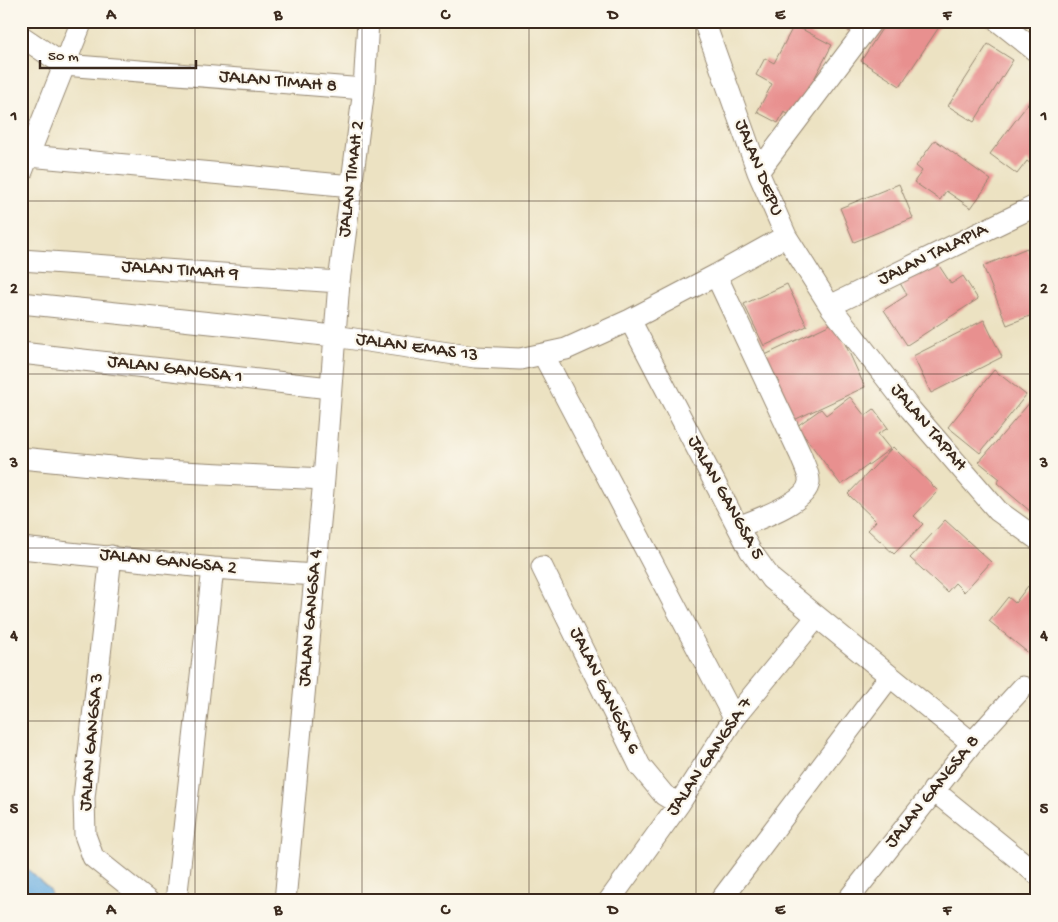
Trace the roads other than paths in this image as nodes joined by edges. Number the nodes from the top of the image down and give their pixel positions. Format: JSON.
{"nodes":[{"id":1,"x":82,"y":21,"type":"edge"},
{"id":2,"x":368,"y":21,"type":"edge"},
{"id":3,"x":704,"y":21,"type":"edge"},
{"id":4,"x":872,"y":21,"type":"edge"},
{"id":5,"x":998,"y":21,"type":"edge"},
{"id":6,"x":21,"y":36,"type":"edge"},
{"id":7,"x":1037,"y":52,"type":"edge"},
{"id":8,"x":64,"y":65,"type":"junction"},
{"id":9,"x":364,"y":89,"type":"junction"},
{"id":10,"x":24,"y":160,"type":"edge"},
{"id":11,"x":758,"y":172,"type":"junction"},
{"id":12,"x":352,"y":186,"type":"junction"},
{"id":13,"x":1037,"y":205,"type":"edge"},
{"id":14,"x":786,"y":236,"type":"junction"},
{"id":15,"x":21,"y":260,"type":"edge"},
{"id":16,"x":716,"y":276,"type":"junction"},
{"id":17,"x":339,"y":282,"type":"junction"},
{"id":18,"x":21,"y":303,"type":"edge"},
{"id":19,"x":830,"y":306,"type":"junction"},
{"id":20,"x":630,"y":320,"type":"junction"},
{"id":21,"x":334,"y":336,"type":"junction"},
{"id":22,"x":21,"y":352,"type":"edge"},
{"id":23,"x":543,"y":354,"type":"junction"},
{"id":24,"x":330,"y":388,"type":"junction"},
{"id":25,"x":21,"y":458,"type":"edge"},
{"id":26,"x":324,"y":479,"type":"junction"},
{"id":27,"x":738,"y":527,"type":"junction"},
{"id":28,"x":1037,"y":539,"type":"edge"},
{"id":29,"x":21,"y":548,"type":"edge"},
{"id":30,"x":111,"y":556,"type":"junction"},
{"id":31,"x":542,"y":567,"type":"dead end"},
{"id":32,"x":213,"y":568,"type":"junction"},
{"id":33,"x":315,"y":575,"type":"junction"},
{"id":34,"x":816,"y":618,"type":"junction"},
{"id":35,"x":890,"y":676,"type":"junction"},
{"id":36,"x":1023,"y":687,"type":"dead end"},
{"id":37,"x":734,"y":718,"type":"junction"},
{"id":38,"x":972,"y":743,"type":"junction"},
{"id":39,"x":933,"y":790,"type":"junction"},
{"id":40,"x":679,"y":804,"type":"junction"},
{"id":41,"x":1037,"y":874,"type":"edge"},
{"id":42,"x":148,"y":901,"type":"edge"},
{"id":43,"x":176,"y":901,"type":"edge"},
{"id":44,"x":285,"y":901,"type":"edge"},
{"id":45,"x":609,"y":901,"type":"edge"},
{"id":46,"x":720,"y":901,"type":"edge"},
{"id":47,"x":847,"y":901,"type":"edge"}],
"edges":[{"from":1,"to":8,"type":"street"},
{"from":2,"to":9,"type":"street","name":"JALAN TIMAH 2"},
{"from":3,"to":11,"type":"street","name":"JALAN DEPU"},
{"from":4,"to":11,"type":"street"},
{"from":5,"to":7,"type":"street"},
{"from":6,"to":8,"type":"street","name":"JALAN TIMAH 8"},
{"from":8,"to":9,"type":"street","name":"JALAN TIMAH 8"},
{"from":8,"to":10,"type":"street"},
{"from":9,"to":12,"type":"street","name":"JALAN TIMAH 2"},
{"from":10,"to":12,"type":"street"},
{"from":11,"to":14,"type":"street","name":"JALAN DEPU"},
{"from":12,"to":17,"type":"street","name":"JALAN TIMAH 2"},
{"from":13,"to":19,"type":"street","name":"JALAN TALAPIA"},
{"from":14,"to":16,"type":"street","name":"JALAN EMAS 13"},
{"from":14,"to":19,"type":"street","name":"JALAN DEPU"},
{"from":15,"to":17,"type":"street","name":"JALAN TIMAH 9"},
{"from":16,"to":20,"type":"street","name":"JALAN EMAS 13"},
{"from":16,"to":27,"type":"street"},
{"from":17,"to":21,"type":"street","name":"JALAN TIMAH 2"},
{"from":18,"to":21,"type":"street","name":"JALAN EMAS 13"},
{"from":19,"to":28,"type":"street","name":"JALAN TAPAH"},
{"from":20,"to":23,"type":"street","name":"JALAN EMAS 13"},
{"from":20,"to":27,"type":"street","name":"JALAN GANGSA 5"},
{"from":21,"to":23,"type":"street","name":"JALAN EMAS 13"},
{"from":21,"to":24,"type":"street","name":"JALAN GANGSA 4"},
{"from":22,"to":24,"type":"street","name":"JALAN GANGSA 1"},
{"from":23,"to":37,"type":"street"},
{"from":24,"to":26,"type":"street","name":"JALAN GANGSA 4"},
{"from":25,"to":26,"type":"street"},
{"from":26,"to":33,"type":"street","name":"JALAN GANGSA 4"},
{"from":27,"to":34,"type":"street","name":"JALAN GANGSA 5"},
{"from":29,"to":30,"type":"street","name":"JALAN GANGSA 2"},
{"from":30,"to":32,"type":"street","name":"JALAN GANGSA 2"},
{"from":30,"to":42,"type":"street","name":"JALAN GANGSA 3"},
{"from":31,"to":40,"type":"street","name":"JALAN GANGSA 6"},
{"from":32,"to":33,"type":"street","name":"JALAN GANGSA 2"},
{"from":32,"to":43,"type":"street"},
{"from":33,"to":44,"type":"street","name":"JALAN GANGSA 4"},
{"from":34,"to":35,"type":"street","name":"JALAN GANGSA 5"},
{"from":34,"to":37,"type":"street","name":"JALAN GANGSA 7"},
{"from":35,"to":38,"type":"street","name":"JALAN GANGSA 5"},
{"from":35,"to":46,"type":"street"},
{"from":36,"to":38,"type":"street","name":"JALAN GANGSA 8"},
{"from":37,"to":40,"type":"street","name":"JALAN GANGSA 7"},
{"from":38,"to":39,"type":"street","name":"JALAN GANGSA 8"},
{"from":39,"to":41,"type":"street"},
{"from":39,"to":47,"type":"street","name":"JALAN GANGSA 8"},
{"from":40,"to":45,"type":"street","name":"JALAN GANGSA 7"}]}
